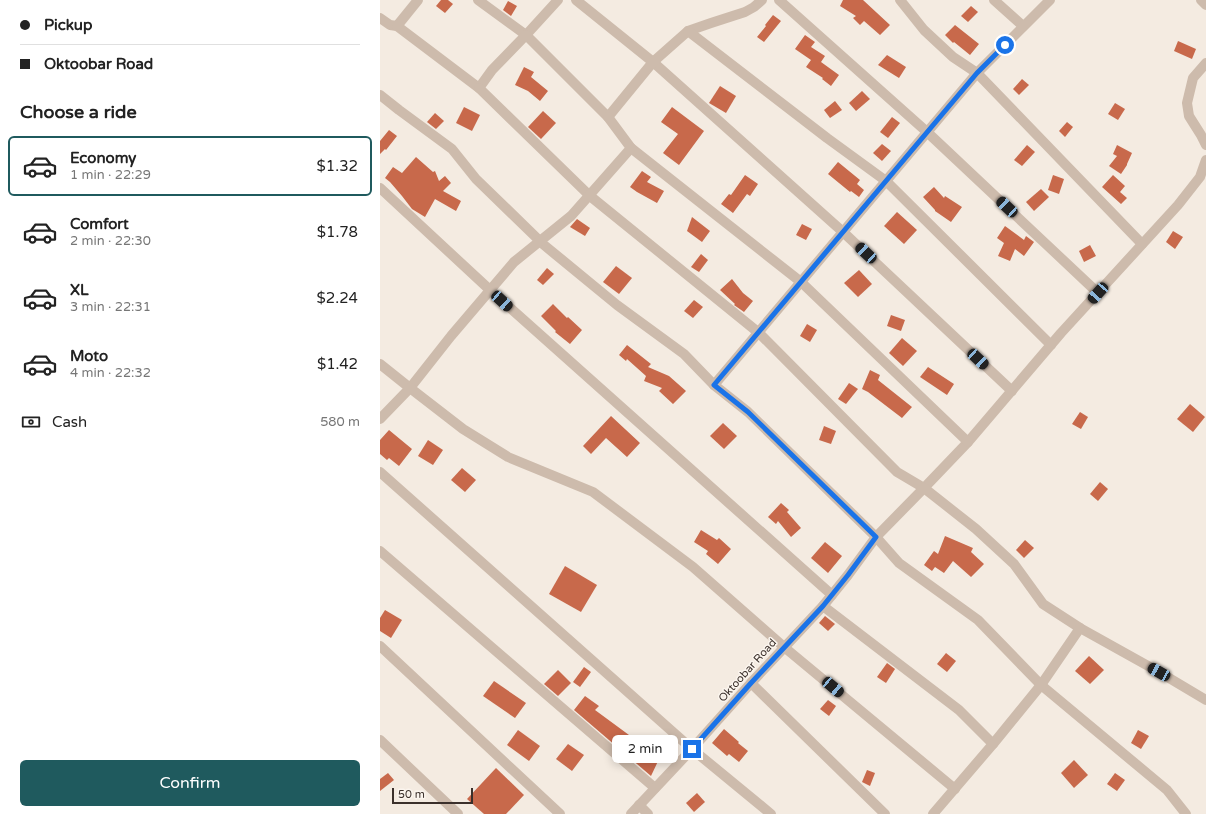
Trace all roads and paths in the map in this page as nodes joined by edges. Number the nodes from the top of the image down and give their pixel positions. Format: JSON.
{"nodes":[{"id":1,"x":418,"y":0,"type":"edge"},
{"id":2,"x":478,"y":0,"type":"edge"},
{"id":3,"x":558,"y":0,"type":"edge"},
{"id":4,"x":576,"y":0,"type":"edge"},
{"id":5,"x":762,"y":0,"type":"edge"},
{"id":6,"x":779,"y":0,"type":"edge"},
{"id":7,"x":994,"y":0,"type":"edge"},
{"id":8,"x":1050,"y":0,"type":"edge"},
{"id":9,"x":1201,"y":0,"type":"edge"},
{"id":10,"x":903,"y":1,"type":"edge"},
{"id":11,"x":1206,"y":5,"type":"edge"},
{"id":12,"x":380,"y":18,"type":"edge"},
{"id":13,"x":397,"y":26,"type":"junction"},
{"id":14,"x":1023,"y":26,"type":"junction"},
{"id":15,"x":688,"y":31,"type":"junction"},
{"id":16,"x":526,"y":35,"type":"junction"},
{"id":17,"x":653,"y":62,"type":"junction"},
{"id":18,"x":1206,"y":62,"type":"edge"},
{"id":19,"x":977,"y":73,"type":"junction"},
{"id":20,"x":479,"y":88,"type":"junction"},
{"id":21,"x":380,"y":95,"type":"edge"},
{"id":22,"x":608,"y":117,"type":"junction"},
{"id":23,"x":927,"y":132,"type":"junction"},
{"id":24,"x":1206,"y":145,"type":"edge"},
{"id":25,"x":631,"y":148,"type":"junction"},
{"id":26,"x":1206,"y":160,"type":"edge"},
{"id":27,"x":886,"y":181,"type":"junction"},
{"id":28,"x":380,"y":188,"type":"edge"},
{"id":29,"x":590,"y":196,"type":"junction"},
{"id":30,"x":843,"y":232,"type":"junction"},
{"id":31,"x":540,"y":241,"type":"junction"},
{"id":32,"x":1142,"y":244,"type":"junction"},
{"id":33,"x":801,"y":282,"type":"junction"},
{"id":34,"x":490,"y":290,"type":"junction"},
{"id":35,"x":1098,"y":293,"type":"junction"},
{"id":36,"x":759,"y":333,"type":"junction"},
{"id":37,"x":1051,"y":345,"type":"junction"},
{"id":38,"x":380,"y":364,"type":"edge"},
{"id":39,"x":714,"y":385,"type":"junction"},
{"id":40,"x":410,"y":388,"type":"junction"},
{"id":41,"x":1012,"y":391,"type":"junction"},
{"id":42,"x":380,"y":419,"type":"edge"},
{"id":43,"x":968,"y":442,"type":"junction"},
{"id":44,"x":380,"y":472,"type":"edge"},
{"id":45,"x":924,"y":488,"type":"junction"},
{"id":46,"x":876,"y":537,"type":"junction"},
{"id":47,"x":380,"y":551,"type":"edge"},
{"id":48,"x":832,"y":594,"type":"junction"},
{"id":49,"x":823,"y":606,"type":"junction"},
{"id":50,"x":1080,"y":628,"type":"junction"},
{"id":51,"x":380,"y":646,"type":"edge"},
{"id":52,"x":784,"y":646,"type":"junction"},
{"id":53,"x":751,"y":683,"type":"junction"},
{"id":54,"x":1041,"y":685,"type":"junction"},
{"id":55,"x":1206,"y":700,"type":"edge"},
{"id":56,"x":380,"y":740,"type":"edge"},
{"id":57,"x":993,"y":744,"type":"junction"},
{"id":58,"x":692,"y":749,"type":"junction"},
{"id":59,"x":655,"y":788,"type":"junction"},
{"id":60,"x":955,"y":788,"type":"junction"},
{"id":61,"x":639,"y":805,"type":"junction"},
{"id":62,"x":458,"y":814,"type":"edge"},
{"id":63,"x":560,"y":814,"type":"edge"},
{"id":64,"x":631,"y":814,"type":"edge"},
{"id":65,"x":648,"y":814,"type":"edge"},
{"id":66,"x":771,"y":814,"type":"edge"},
{"id":67,"x":885,"y":814,"type":"edge"},
{"id":68,"x":933,"y":814,"type":"edge"},
{"id":69,"x":1186,"y":814,"type":"edge"}],
"edges":[{"from":1,"to":13,"type":"street"},
{"from":2,"to":16,"type":"street"},
{"from":3,"to":16,"type":"street"},
{"from":4,"to":17,"type":"street"},
{"from":5,"to":15,"type":"street"},
{"from":6,"to":23,"type":"street"},
{"from":7,"to":14,"type":"street"},
{"from":8,"to":14,"type":"street"},
{"from":9,"to":11,"type":"street"},
{"from":10,"to":19,"type":"street"},
{"from":12,"to":13,"type":"street"},
{"from":13,"to":20,"type":"street"},
{"from":14,"to":19,"type":"street"},
{"from":15,"to":17,"type":"street"},
{"from":15,"to":27,"type":"street"},
{"from":16,"to":20,"type":"street"},
{"from":16,"to":22,"type":"street"},
{"from":17,"to":22,"type":"street"},
{"from":17,"to":30,"type":"street"},
{"from":18,"to":24,"type":"street"},
{"from":19,"to":23,"type":"street"},
{"from":19,"to":32,"type":"street"},
{"from":20,"to":29,"type":"street"},
{"from":21,"to":31,"type":"street"},
{"from":22,"to":25,"type":"street"},
{"from":23,"to":27,"type":"street"},
{"from":23,"to":35,"type":"street"},
{"from":25,"to":29,"type":"street"},
{"from":25,"to":33,"type":"street"},
{"from":26,"to":32,"type":"street","name":"Oktoobar Road"},
{"from":27,"to":30,"type":"street"},
{"from":27,"to":37,"type":"street"},
{"from":28,"to":34,"type":"street"},
{"from":29,"to":31,"type":"street"},
{"from":29,"to":36,"type":"street"},
{"from":30,"to":33,"type":"street"},
{"from":30,"to":41,"type":"street"},
{"from":31,"to":34,"type":"street"},
{"from":31,"to":39,"type":"street"},
{"from":32,"to":35,"type":"street","name":"Oktoobar Road"},
{"from":33,"to":36,"type":"street"},
{"from":33,"to":43,"type":"street"},
{"from":34,"to":40,"type":"street"},
{"from":34,"to":48,"type":"street"},
{"from":35,"to":37,"type":"street","name":"Oktoobar Road"},
{"from":36,"to":39,"type":"street"},
{"from":36,"to":45,"type":"street"},
{"from":37,"to":41,"type":"street","name":"Oktoobar Road"},
{"from":38,"to":40,"type":"street"},
{"from":39,"to":46,"type":"street"},
{"from":40,"to":42,"type":"street"},
{"from":40,"to":52,"type":"street"},
{"from":41,"to":43,"type":"street","name":"Oktoobar Road"},
{"from":43,"to":45,"type":"street","name":"Oktoobar Road"},
{"from":44,"to":58,"type":"street"},
{"from":45,"to":46,"type":"street","name":"Oktoobar Road"},
{"from":45,"to":50,"type":"street"},
{"from":46,"to":48,"type":"street","name":"Oktoobar Road"},
{"from":46,"to":54,"type":"street"},
{"from":47,"to":59,"type":"street"},
{"from":48,"to":49,"type":"street","name":"Oktoobar Road"},
{"from":49,"to":52,"type":"street","name":"Oktoobar Road"},
{"from":49,"to":57,"type":"street"},
{"from":50,"to":54,"type":"street"},
{"from":50,"to":55,"type":"street"},
{"from":51,"to":63,"type":"street"},
{"from":52,"to":53,"type":"street","name":"Oktoobar Road"},
{"from":52,"to":60,"type":"street"},
{"from":53,"to":58,"type":"street","name":"Oktoobar Road"},
{"from":53,"to":67,"type":"street"},
{"from":54,"to":57,"type":"street"},
{"from":54,"to":69,"type":"street"},
{"from":56,"to":62,"type":"street"},
{"from":57,"to":60,"type":"street"},
{"from":58,"to":59,"type":"street","name":"Oktoobar Road"},
{"from":58,"to":66,"type":"street"},
{"from":59,"to":61,"type":"street","name":"Oktoobar Road"},
{"from":60,"to":68,"type":"street"},
{"from":61,"to":64,"type":"street","name":"Oktoobar Road"},
{"from":61,"to":65,"type":"street"}]}
